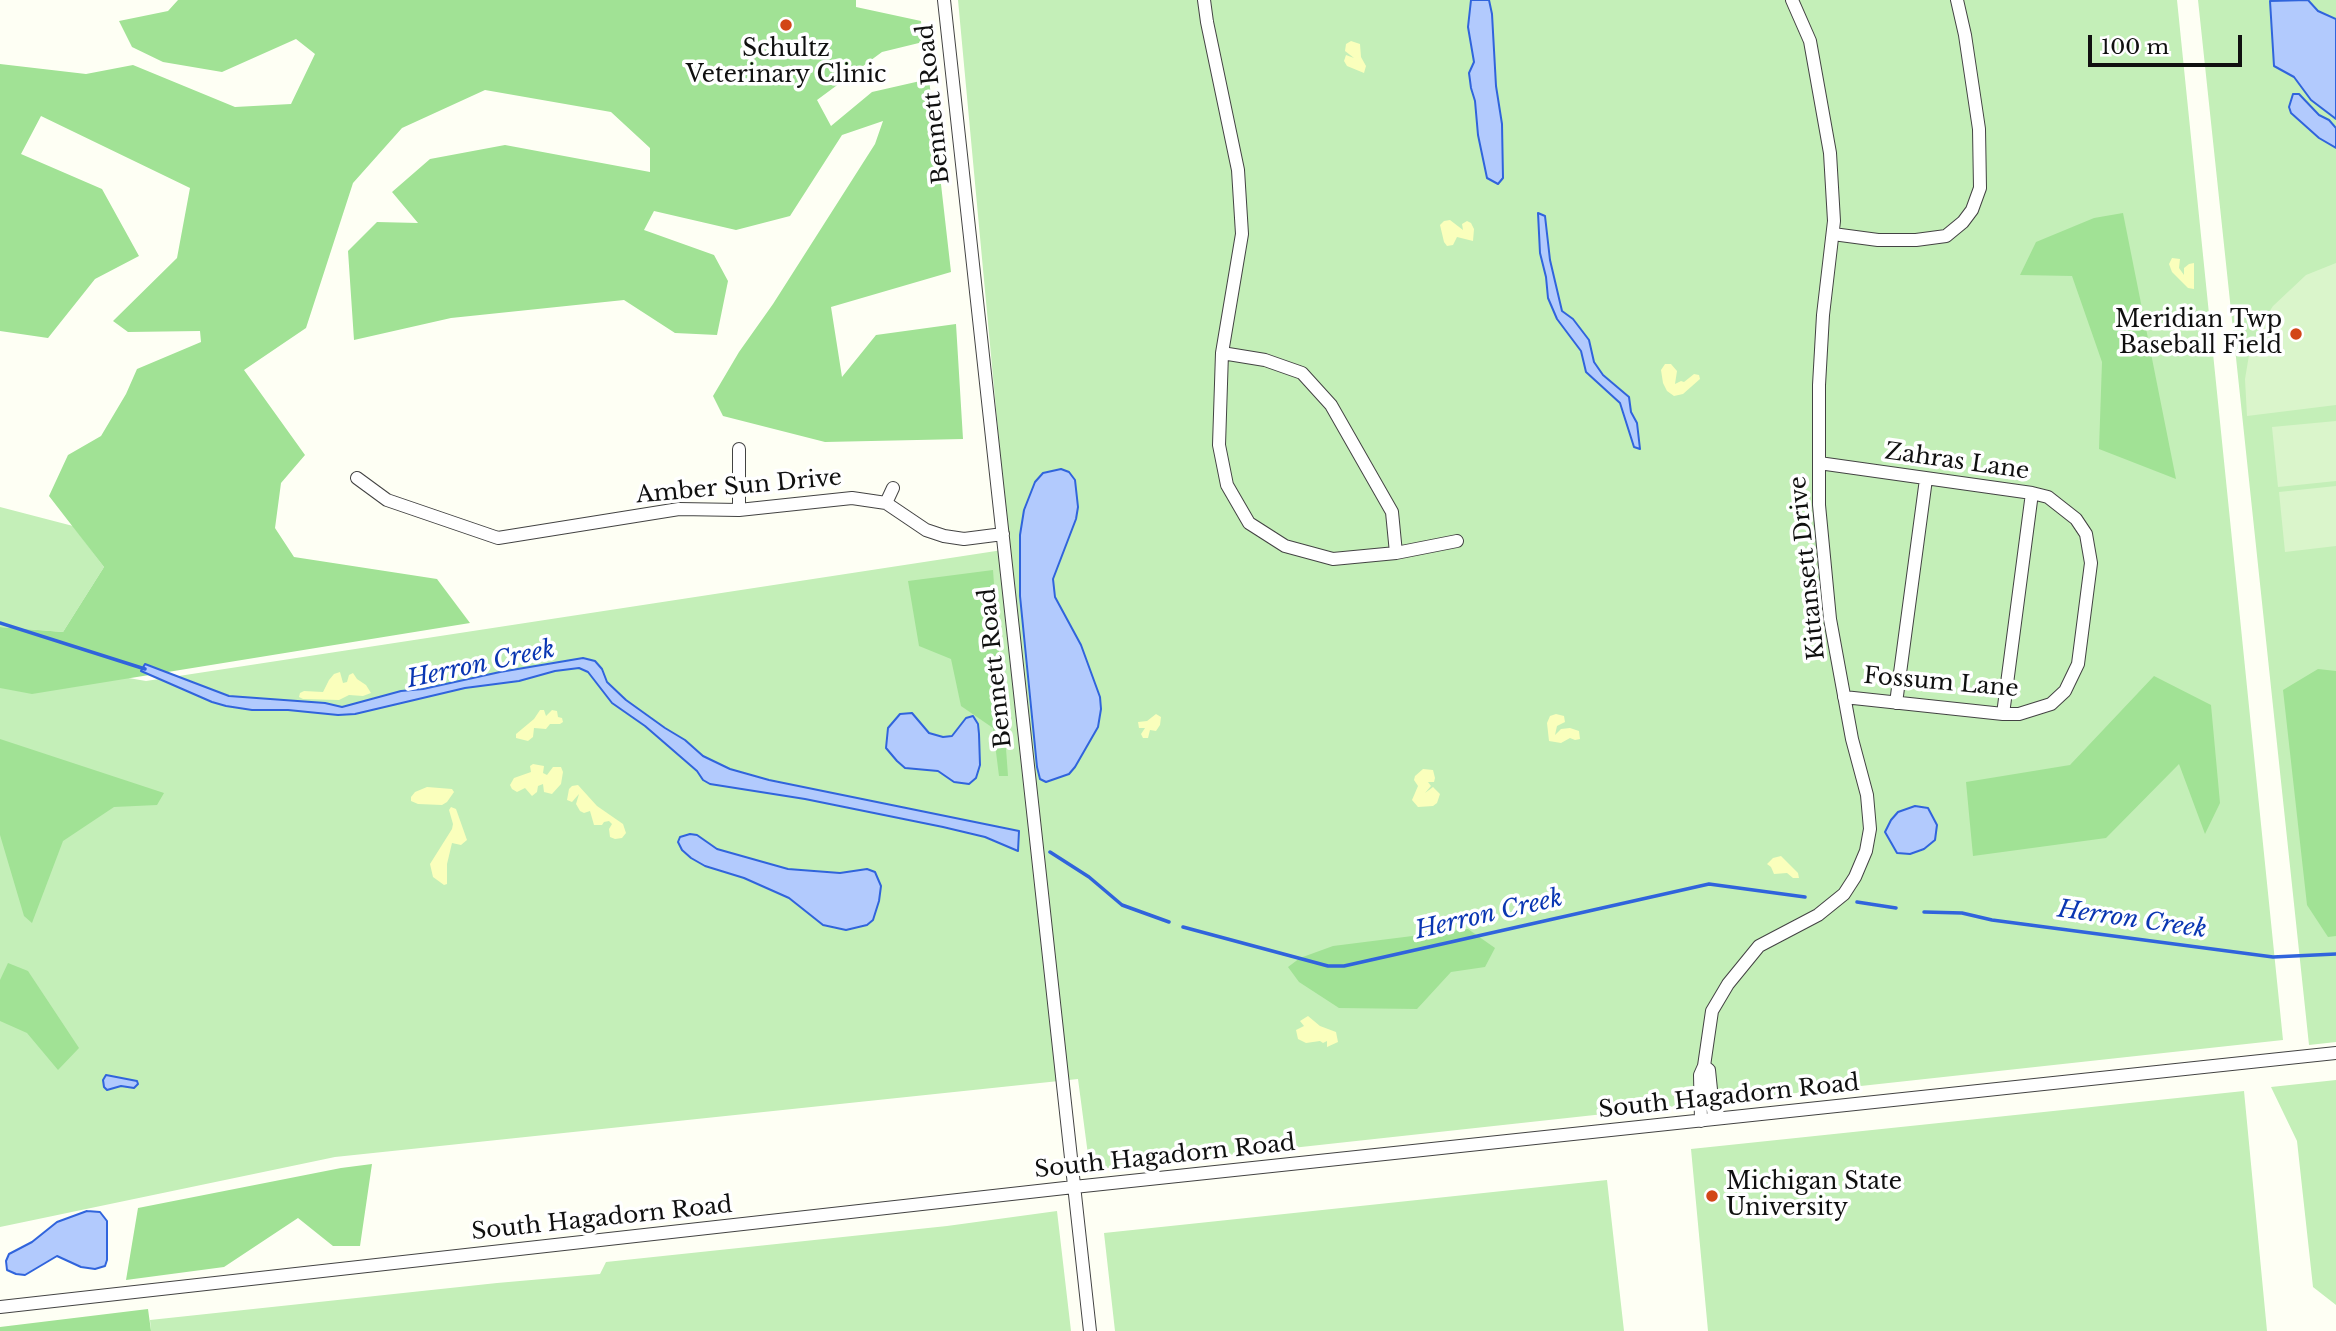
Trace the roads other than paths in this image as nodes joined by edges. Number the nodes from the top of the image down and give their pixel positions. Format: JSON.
{"nodes":[{"id":1,"x":944,"y":0,"type":"edge"},
{"id":2,"x":1204,"y":0,"type":"edge"},
{"id":3,"x":1792,"y":0,"type":"edge"},
{"id":4,"x":1957,"y":0,"type":"edge"},
{"id":5,"x":1833,"y":234,"type":"junction"},
{"id":6,"x":1222,"y":353,"type":"junction"},
{"id":7,"x":738,"y":449,"type":"dead end"},
{"id":8,"x":1819,"y":463,"type":"junction"},
{"id":9,"x":357,"y":478,"type":"dead end"},
{"id":10,"x":1926,"y":478,"type":"junction"},
{"id":11,"x":894,"y":488,"type":"dead end"},
{"id":12,"x":2032,"y":493,"type":"junction"},
{"id":13,"x":886,"y":503,"type":"junction"},
{"id":14,"x":739,"y":510,"type":"junction"},
{"id":15,"x":1003,"y":534,"type":"junction"},
{"id":16,"x":1457,"y":541,"type":"dead end"},
{"id":17,"x":1396,"y":553,"type":"junction"},
{"id":18,"x":2091,"y":563,"type":"joint"},
{"id":19,"x":1844,"y":696,"type":"junction"},
{"id":20,"x":1895,"y":703,"type":"junction"},
{"id":21,"x":2003,"y":714,"type":"junction"},
{"id":22,"x":2336,"y":1054,"type":"edge"},
{"id":23,"x":1707,"y":1120,"type":"junction"},
{"id":24,"x":1073,"y":1187,"type":"junction"},
{"id":25,"x":0,"y":1307,"type":"edge"},
{"id":26,"x":1090,"y":1331,"type":"edge"}],
"edges":[{"from":1,"to":15,"type":"street","name":"Bennett Road"},
{"from":2,"to":6,"type":"street"},
{"from":3,"to":5,"type":"street","name":"Kittansett Drive"},
{"from":4,"to":5,"type":"street"},
{"from":5,"to":8,"type":"street","name":"Kittansett Drive"},
{"from":6,"to":17,"type":"street"},
{"from":6,"to":17,"type":"street"},
{"from":7,"to":14,"type":"street"},
{"from":8,"to":10,"type":"street","name":"Zahras Lane"},
{"from":8,"to":19,"type":"street","name":"Kittansett Drive"},
{"from":9,"to":14,"type":"street","name":"Amber Sun Drive"},
{"from":10,"to":12,"type":"street","name":"Zahras Lane"},
{"from":10,"to":20,"type":"street"},
{"from":11,"to":13,"type":"street"},
{"from":12,"to":18,"type":"street","name":"Zahras Lane"},
{"from":12,"to":21,"type":"street"},
{"from":13,"to":14,"type":"street","name":"Amber Sun Drive"},
{"from":13,"to":15,"type":"street","name":"Amber Sun Drive"},
{"from":15,"to":24,"type":"street","name":"Bennett Road"},
{"from":16,"to":17,"type":"street"},
{"from":18,"to":21,"type":"street","name":"Fossum Lane"},
{"from":19,"to":20,"type":"street","name":"Fossum Lane"},
{"from":19,"to":23,"type":"street","name":"Kittansett Drive"},
{"from":20,"to":21,"type":"street","name":"Fossum Lane"},
{"from":22,"to":23,"type":"street","name":"South Hagadorn Road"},
{"from":23,"to":24,"type":"street","name":"South Hagadorn Road"},
{"from":24,"to":25,"type":"street","name":"South Hagadorn Road"},
{"from":24,"to":26,"type":"street","name":"Bennett Road"}]}
